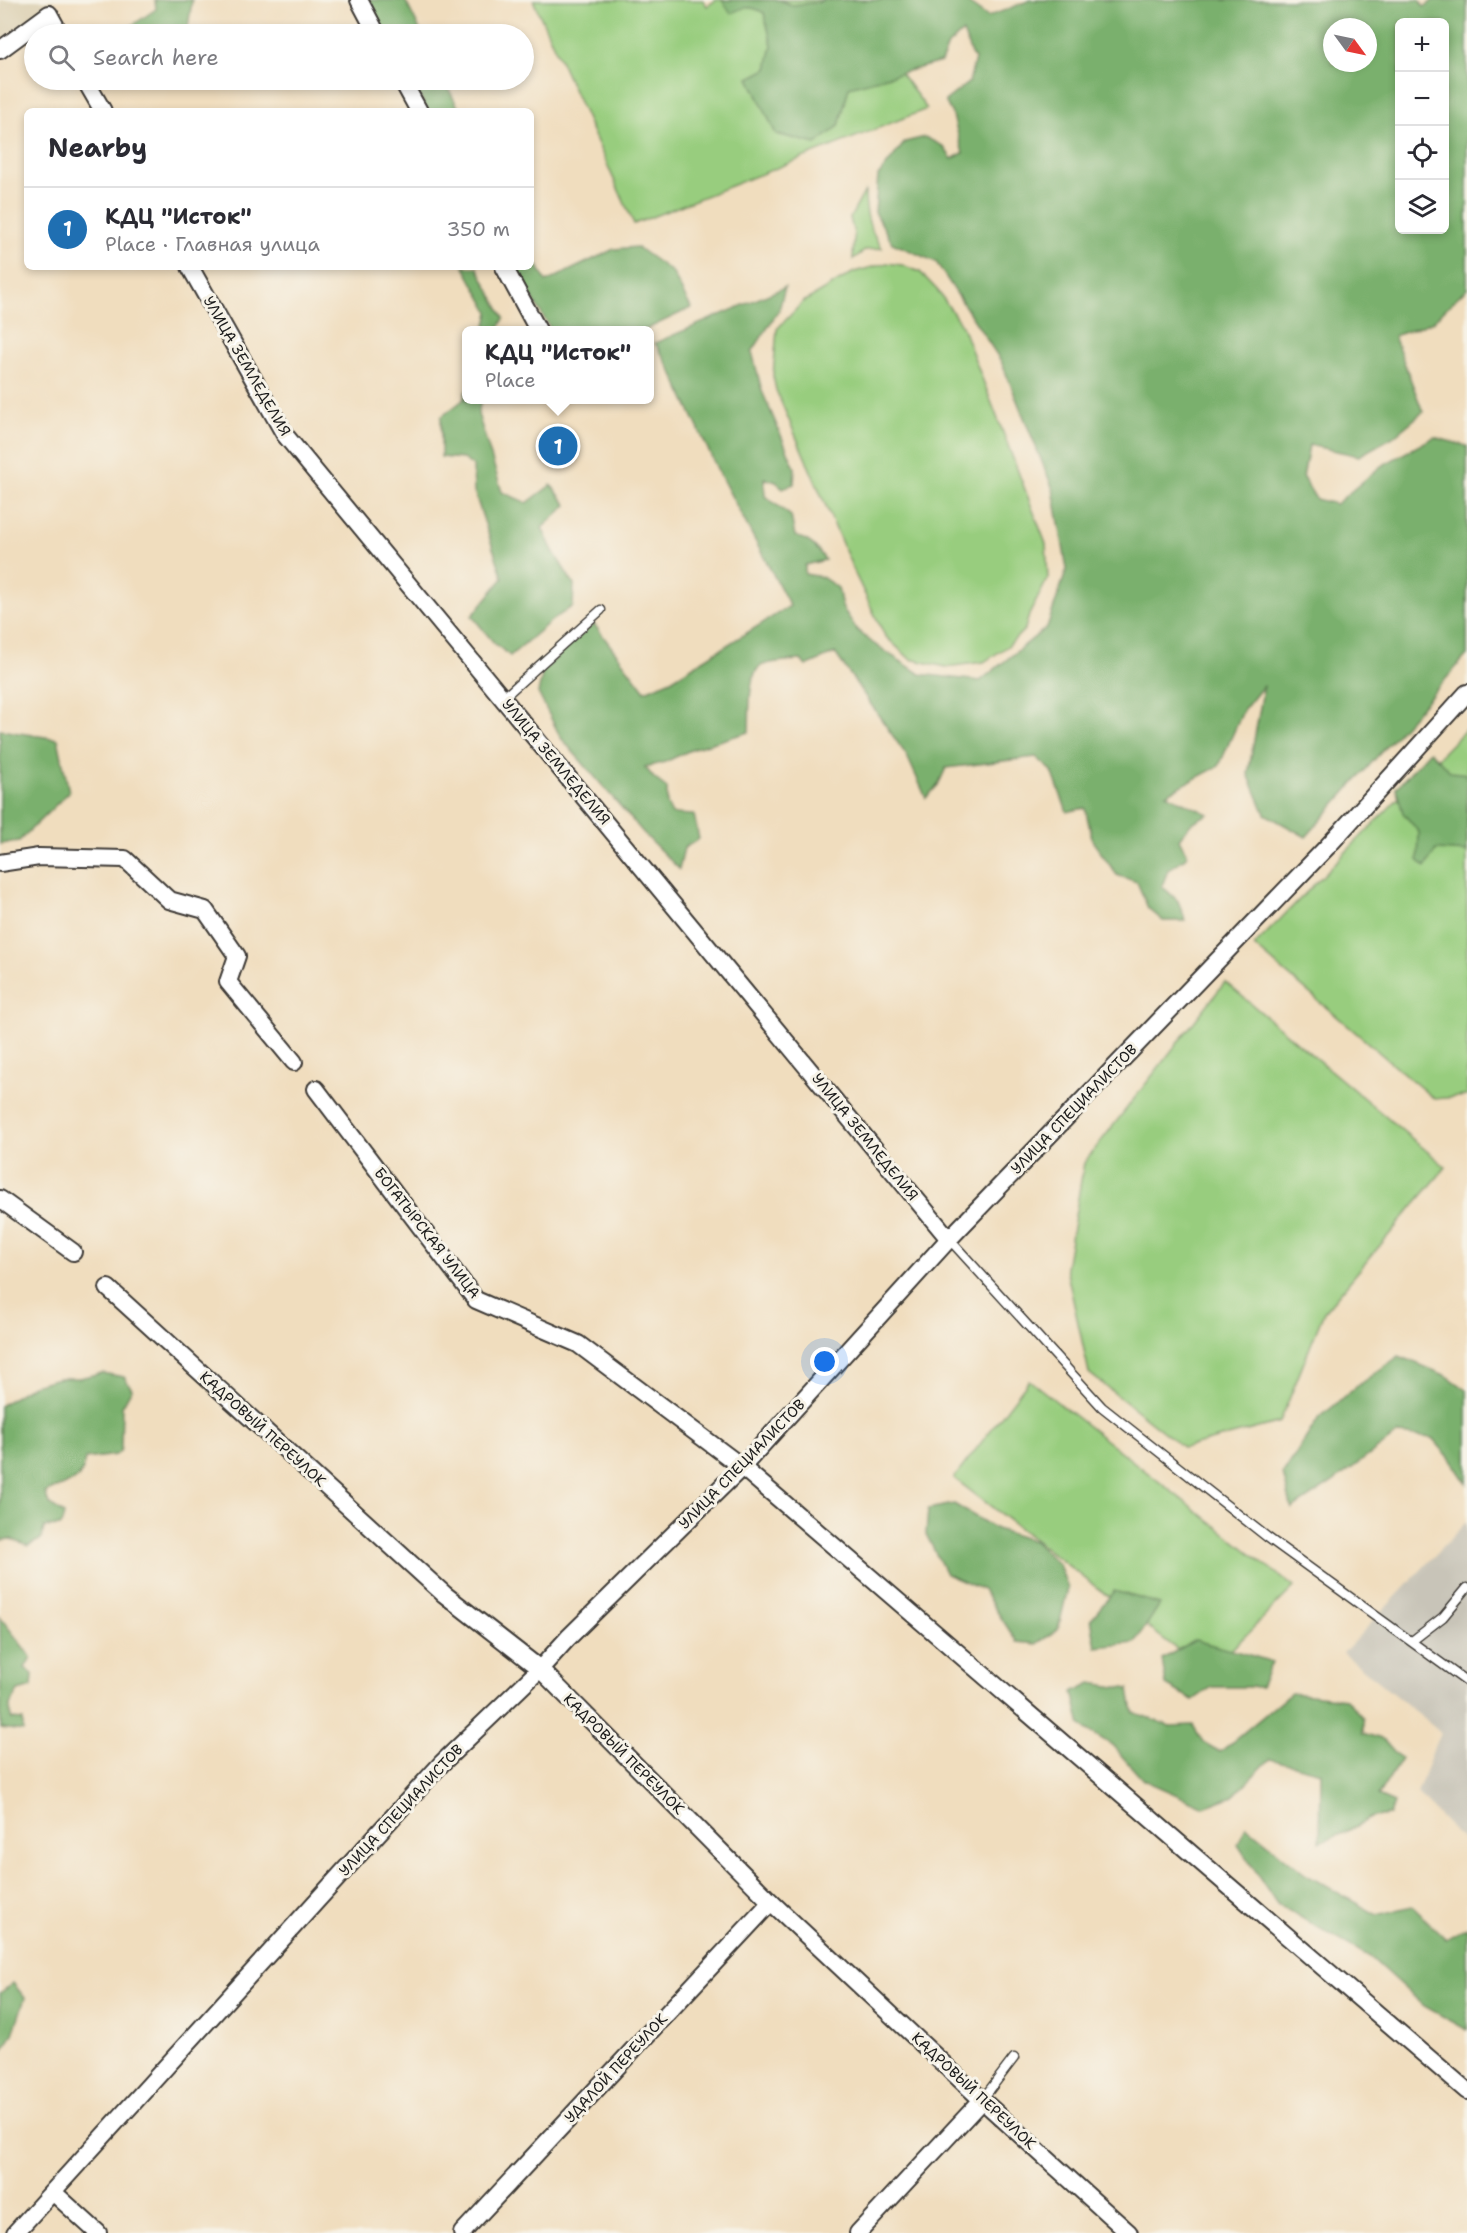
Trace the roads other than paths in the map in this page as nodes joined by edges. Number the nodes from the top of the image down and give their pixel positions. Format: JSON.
{"nodes":[{"id":1,"x":359,"y":0,"type":"edge"},
{"id":2,"x":35,"y":24,"type":"edge"},
{"id":3,"x":54,"y":24,"type":"edge"},
{"id":4,"x":372,"y":24,"type":"edge"},
{"id":5,"x":24,"y":32,"type":"edge"},
{"id":6,"x":0,"y":50,"type":"edge"},
{"id":7,"x":91,"y":90,"type":"edge"},
{"id":8,"x":407,"y":90,"type":"edge"},
{"id":9,"x":101,"y":108,"type":"edge"},
{"id":10,"x":417,"y":108,"type":"edge"},
{"id":11,"x":192,"y":270,"type":"edge"},
{"id":12,"x":506,"y":270,"type":"edge"},
{"id":13,"x":536,"y":326,"type":"edge"},
{"id":14,"x":601,"y":610,"type":"dead end"},
{"id":15,"x":1467,"y":693,"type":"edge"},
{"id":16,"x":502,"y":698,"type":"junction"},
{"id":17,"x":0,"y":863,"type":"edge"},
{"id":18,"x":294,"y":1062,"type":"dead end"},
{"id":19,"x":316,"y":1089,"type":"dead end"},
{"id":20,"x":0,"y":1199,"type":"edge"},
{"id":21,"x":949,"y":1239,"type":"junction"},
{"id":22,"x":73,"y":1252,"type":"dead end"},
{"id":23,"x":108,"y":1288,"type":"dead end"},
{"id":24,"x":742,"y":1467,"type":"junction"},
{"id":25,"x":1467,"y":1588,"type":"edge"},
{"id":26,"x":1412,"y":1641,"type":"junction"},
{"id":27,"x":540,"y":1669,"type":"junction"},
{"id":28,"x":1467,"y":1682,"type":"edge"},
{"id":29,"x":771,"y":1902,"type":"junction"},
{"id":30,"x":1014,"y":2058,"type":"dead end"},
{"id":31,"x":1467,"y":2091,"type":"edge"},
{"id":32,"x":982,"y":2100,"type":"junction"},
{"id":33,"x":53,"y":2192,"type":"junction"},
{"id":34,"x":15,"y":2233,"type":"edge"},
{"id":35,"x":98,"y":2233,"type":"edge"},
{"id":36,"x":462,"y":2233,"type":"edge"},
{"id":37,"x":858,"y":2233,"type":"edge"},
{"id":38,"x":1129,"y":2233,"type":"edge"}],
"edges":[{"from":1,"to":4,"type":"street"},
{"from":2,"to":3,"type":"street"},
{"from":5,"to":6,"type":"street"},
{"from":7,"to":9,"type":"street"},
{"from":8,"to":10,"type":"street"},
{"from":11,"to":16,"type":"street","name":"УЛИЦА ЗЕМЛЕДЕЛИЯ"},
{"from":12,"to":13,"type":"street"},
{"from":14,"to":16,"type":"lane"},
{"from":15,"to":21,"type":"street","name":"УЛИЦА СПЕЦИАЛИСТОВ"},
{"from":16,"to":21,"type":"street","name":"УЛИЦА ЗЕМЛЕДЕЛИЯ"},
{"from":17,"to":18,"type":"street"},
{"from":19,"to":24,"type":"street","name":"БОГАТЫРСКАЯ УЛИЦА"},
{"from":20,"to":22,"type":"street"},
{"from":21,"to":24,"type":"street","name":"УЛИЦА СПЕЦИАЛИСТОВ"},
{"from":21,"to":26,"type":"lane"},
{"from":23,"to":27,"type":"street","name":"КАДРОВЫЙ ПЕРЕУЛОК"},
{"from":24,"to":27,"type":"street","name":"УЛИЦА СПЕЦИАЛИСТОВ"},
{"from":24,"to":31,"type":"street","name":"БОГАТЫРСКАЯ УЛИЦА"},
{"from":25,"to":26,"type":"lane"},
{"from":26,"to":28,"type":"lane"},
{"from":27,"to":29,"type":"street","name":"КАДРОВЫЙ ПЕРЕУЛОК"},
{"from":27,"to":33,"type":"street","name":"УЛИЦА СПЕЦИАЛИСТОВ"},
{"from":29,"to":32,"type":"street","name":"КАДРОВЫЙ ПЕРЕУЛОК"},
{"from":29,"to":36,"type":"street","name":"УДАЛОЙ ПЕРЕУЛОК"},
{"from":30,"to":32,"type":"lane"},
{"from":32,"to":37,"type":"street"},
{"from":32,"to":38,"type":"street","name":"КАДРОВЫЙ ПЕРЕУЛОК"},
{"from":33,"to":34,"type":"street","name":"УЛИЦА СПЕЦИАЛИСТОВ"},
{"from":33,"to":35,"type":"street"}]}
